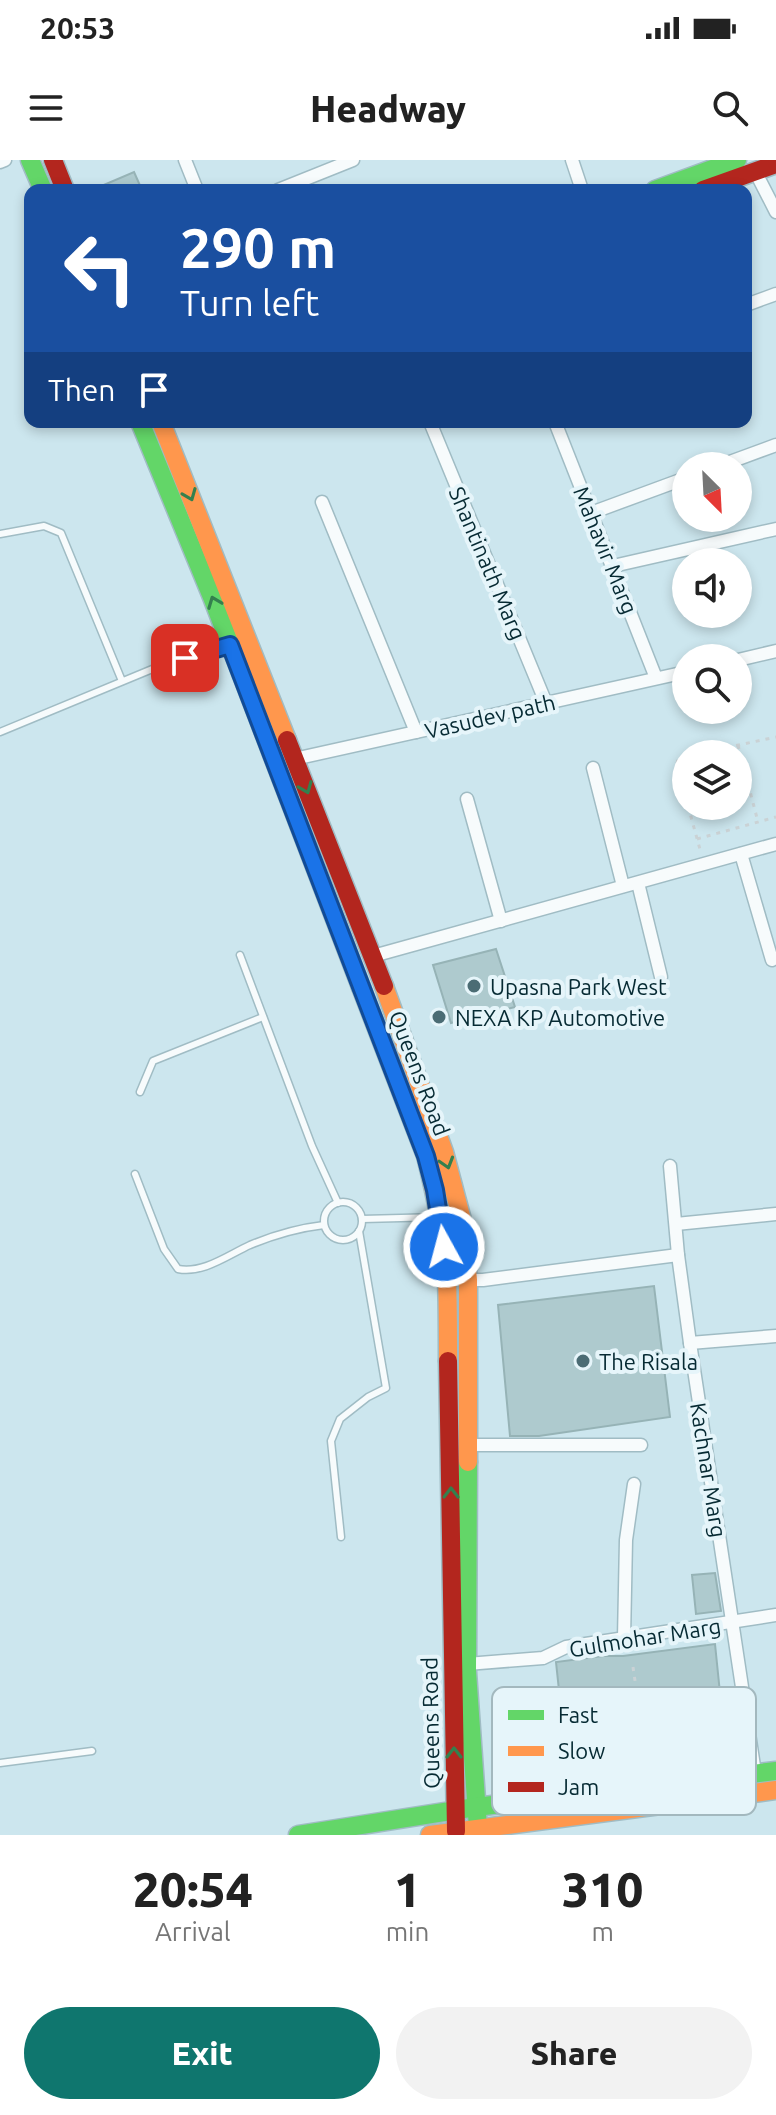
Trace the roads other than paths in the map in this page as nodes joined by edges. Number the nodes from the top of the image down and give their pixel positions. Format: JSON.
{"nodes":[{"id":1,"x":30,"y":160,"type":"edge"},
{"id":2,"x":53,"y":160,"type":"edge"},
{"id":3,"x":185,"y":160,"type":"edge"},
{"id":4,"x":353,"y":160,"type":"edge"},
{"id":5,"x":572,"y":160,"type":"edge"},
{"id":6,"x":737,"y":160,"type":"edge"},
{"id":7,"x":776,"y":164,"type":"edge"},
{"id":8,"x":755,"y":171,"type":"junction"},
{"id":9,"x":40,"y":184,"type":"edge"},
{"id":10,"x":63,"y":184,"type":"edge"},
{"id":11,"x":195,"y":184,"type":"edge"},
{"id":12,"x":293,"y":184,"type":"edge"},
{"id":13,"x":580,"y":184,"type":"edge"},
{"id":14,"x":671,"y":184,"type":"edge"},
{"id":15,"x":719,"y":184,"type":"edge"},
{"id":16,"x":776,"y":212,"type":"edge"},
{"id":17,"x":776,"y":294,"type":"edge"},
{"id":18,"x":752,"y":303,"type":"edge"},
{"id":19,"x":143,"y":428,"type":"edge"},
{"id":20,"x":163,"y":428,"type":"edge"},
{"id":21,"x":432,"y":428,"type":"edge"},
{"id":22,"x":557,"y":428,"type":"edge"},
{"id":23,"x":776,"y":445,"type":"edge"},
{"id":24,"x":752,"y":454,"type":"edge"},
{"id":25,"x":672,"y":483,"type":"edge"},
{"id":26,"x":322,"y":502,"type":"dead end"},
{"id":27,"x":591,"y":513,"type":"junction"},
{"id":28,"x":776,"y":529,"type":"edge"},
{"id":29,"x":0,"y":534,"type":"edge"},
{"id":30,"x":613,"y":566,"type":"junction"},
{"id":31,"x":238,"y":642,"type":"junction"},
{"id":32,"x":776,"y":651,"type":"edge"},
{"id":33,"x":752,"y":657,"type":"edge"},
{"id":34,"x":672,"y":675,"type":"edge"},
{"id":35,"x":656,"y":678,"type":"junction"},
{"id":36,"x":122,"y":681,"type":"junction"},
{"id":37,"x":546,"y":703,"type":"junction"},
{"id":38,"x":0,"y":732,"type":"edge"},
{"id":39,"x":416,"y":732,"type":"junction"},
{"id":40,"x":294,"y":759,"type":"junction"},
{"id":41,"x":593,"y":768,"type":"dead end"},
{"id":42,"x":467,"y":799,"type":"dead end"},
{"id":43,"x":776,"y":844,"type":"edge"},
{"id":44,"x":741,"y":854,"type":"junction"},
{"id":45,"x":638,"y":883,"type":"junction"},
{"id":46,"x":623,"y":886,"type":"junction"},
{"id":47,"x":501,"y":921,"type":"junction"},
{"id":48,"x":240,"y":955,"type":"dead end"},
{"id":49,"x":373,"y":956,"type":"junction"},
{"id":50,"x":772,"y":960,"type":"dead end"},
{"id":51,"x":661,"y":977,"type":"dead end"},
{"id":52,"x":263,"y":1017,"type":"junction"},
{"id":53,"x":140,"y":1092,"type":"dead end"},
{"id":54,"x":670,"y":1166,"type":"dead end"},
{"id":55,"x":135,"y":1174,"type":"dead end"},
{"id":56,"x":338,"y":1203,"type":"junction"},
{"id":57,"x":776,"y":1214,"type":"edge"},
{"id":58,"x":440,"y":1217,"type":"junction"},
{"id":59,"x":362,"y":1219,"type":"junction"},
{"id":60,"x":462,"y":1220,"type":"junction"},
{"id":61,"x":676,"y":1224,"type":"junction"},
{"id":62,"x":324,"y":1225,"type":"junction"},
{"id":63,"x":359,"y":1231,"type":"junction"},
{"id":64,"x":678,"y":1255,"type":"junction"},
{"id":65,"x":468,"y":1280,"type":"junction"},
{"id":66,"x":776,"y":1336,"type":"edge"},
{"id":67,"x":690,"y":1343,"type":"junction"},
{"id":68,"x":467,"y":1445,"type":"junction"},
{"id":69,"x":641,"y":1445,"type":"dead end"},
{"id":70,"x":634,"y":1484,"type":"dead end"},
{"id":71,"x":341,"y":1537,"type":"dead end"},
{"id":72,"x":776,"y":1615,"type":"edge"},
{"id":73,"x":732,"y":1622,"type":"junction"},
{"id":74,"x":624,"y":1638,"type":"junction"},
{"id":75,"x":467,"y":1664,"type":"junction"},
{"id":76,"x":742,"y":1687,"type":"edge"},
{"id":77,"x":92,"y":1751,"type":"dead end"},
{"id":78,"x":0,"y":1763,"type":"edge"},
{"id":79,"x":756,"y":1773,"type":"edge"},
{"id":80,"x":776,"y":1778,"type":"edge"},
{"id":81,"x":756,"y":1782,"type":"edge"},
{"id":82,"x":492,"y":1805,"type":"edge"},
{"id":83,"x":476,"y":1807,"type":"junction"},
{"id":84,"x":455,"y":1810,"type":"junction"},
{"id":85,"x":598,"y":1815,"type":"edge"},
{"id":86,"x":540,"y":1827,"type":"edge"},
{"id":87,"x":478,"y":1828,"type":"junction"},
{"id":88,"x":456,"y":1831,"type":"junction"},
{"id":89,"x":298,"y":1835,"type":"edge"},
{"id":90,"x":430,"y":1835,"type":"edge"}],
"edges":[{"from":1,"to":9,"type":"street"},
{"from":2,"to":10,"type":"street"},
{"from":3,"to":11,"type":"street"},
{"from":4,"to":12,"type":"street"},
{"from":5,"to":13,"type":"street"},
{"from":6,"to":14,"type":"street"},
{"from":7,"to":8,"type":"street"},
{"from":8,"to":15,"type":"street"},
{"from":8,"to":16,"type":"street"},
{"from":17,"to":18,"type":"street"},
{"from":31,"to":19,"type":"street","name":"Queens Road","one_way":true},
{"from":20,"to":31,"type":"street","name":"Queens Road","one_way":true},
{"from":21,"to":37,"type":"street","name":"Shantinath Marg"},
{"from":22,"to":27,"type":"street","name":"Mahavir Marg"},
{"from":23,"to":24,"type":"street"},
{"from":25,"to":27,"type":"street"},
{"from":26,"to":39,"type":"street"},
{"from":27,"to":30,"type":"street","name":"Mahavir Marg"},
{"from":28,"to":30,"type":"street"},
{"from":29,"to":36,"type":"lane"},
{"from":30,"to":35,"type":"street","name":"Mahavir Marg"},
{"from":31,"to":36,"type":"lane"},
{"from":31,"to":40,"type":"street","name":"Queens Road"},
{"from":31,"to":58,"type":"street","name":"Queens Road"},
{"from":32,"to":33,"type":"street"},
{"from":34,"to":35,"type":"street","name":"Vasudev path"},
{"from":35,"to":37,"type":"street","name":"Vasudev path"},
{"from":36,"to":38,"type":"lane"},
{"from":37,"to":39,"type":"street","name":"Vasudev path"},
{"from":39,"to":40,"type":"street","name":"Vasudev path"},
{"from":40,"to":49,"type":"street","name":"Queens Road","one_way":true},
{"from":41,"to":46,"type":"street"},
{"from":42,"to":47,"type":"street"},
{"from":43,"to":44,"type":"street"},
{"from":44,"to":45,"type":"street"},
{"from":44,"to":50,"type":"street"},
{"from":45,"to":46,"type":"street"},
{"from":45,"to":51,"type":"street"},
{"from":46,"to":47,"type":"street"},
{"from":47,"to":49,"type":"street"},
{"from":48,"to":52,"type":"lane"},
{"from":49,"to":60,"type":"street","name":"Queens Road","one_way":true},
{"from":52,"to":53,"type":"lane"},
{"from":52,"to":56,"type":"lane"},
{"from":54,"to":61,"type":"street","name":"Kachnar Marg"},
{"from":55,"to":62,"type":"lane"},
{"from":56,"to":59,"type":"lane"},
{"from":56,"to":62,"type":"lane"},
{"from":57,"to":61,"type":"street"},
{"from":58,"to":59,"type":"lane"},
{"from":58,"to":60,"type":"lane"},
{"from":84,"to":58,"type":"street","name":"Queens Road","one_way":true},
{"from":59,"to":63,"type":"lane"},
{"from":60,"to":65,"type":"street","name":"Queens Road"},
{"from":61,"to":64,"type":"street","name":"Kachnar Marg"},
{"from":62,"to":63,"type":"lane"},
{"from":63,"to":71,"type":"lane"},
{"from":64,"to":65,"type":"street"},
{"from":64,"to":67,"type":"street","name":"Kachnar Marg"},
{"from":65,"to":68,"type":"street","name":"Queens Road"},
{"from":66,"to":67,"type":"street"},
{"from":67,"to":73,"type":"street","name":"Kachnar Marg"},
{"from":68,"to":69,"type":"street"},
{"from":68,"to":75,"type":"street","name":"Queens Road"},
{"from":70,"to":74,"type":"street"},
{"from":72,"to":73,"type":"street","name":"Gulmohar Marg"},
{"from":73,"to":74,"type":"street","name":"Gulmohar Marg"},
{"from":73,"to":76,"type":"street","name":"Kachnar Marg"},
{"from":74,"to":75,"type":"street","name":"Gulmohar Marg"},
{"from":75,"to":83,"type":"street","name":"Queens Road"},
{"from":77,"to":78,"type":"lane"},
{"from":79,"to":80,"type":"street"},
{"from":80,"to":81,"type":"street"},
{"from":82,"to":83,"type":"street"},
{"from":83,"to":84,"type":"street"},
{"from":83,"to":87,"type":"street","name":"Queens Road"},
{"from":84,"to":88,"type":"street","name":"Queens Road"},
{"from":84,"to":89,"type":"street"},
{"from":85,"to":86,"type":"street"},
{"from":86,"to":87,"type":"street"},
{"from":87,"to":88,"type":"street"},
{"from":88,"to":90,"type":"street"}]}
